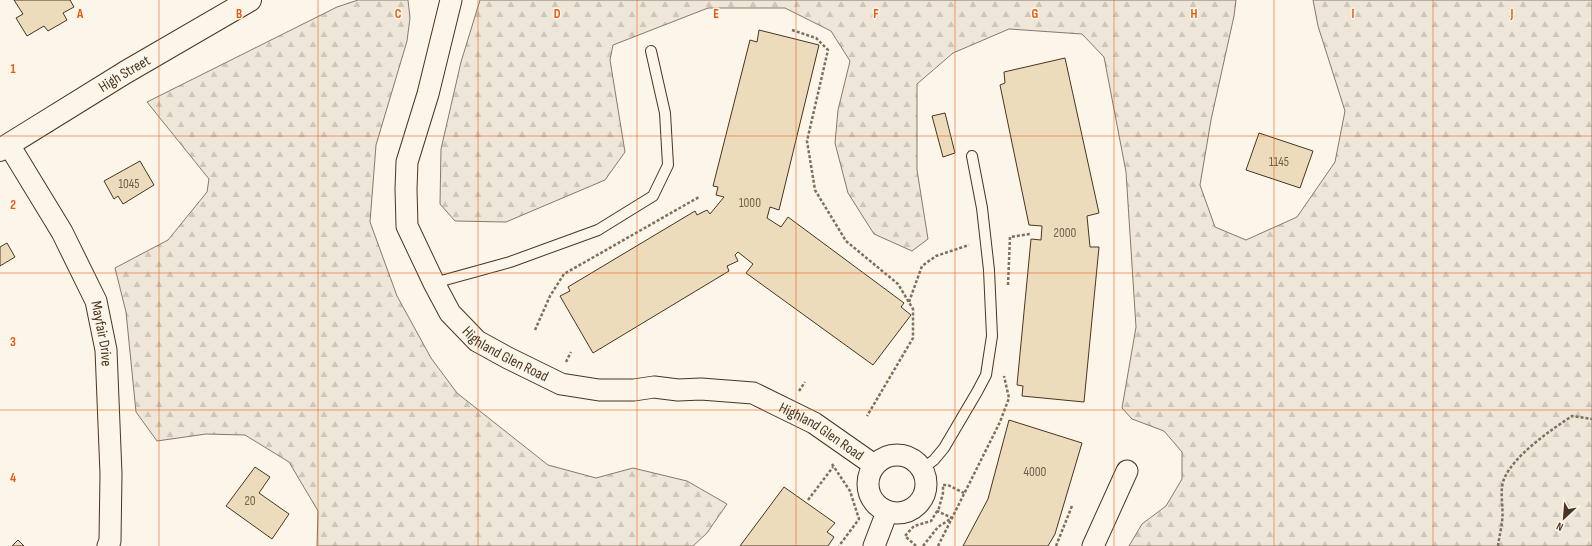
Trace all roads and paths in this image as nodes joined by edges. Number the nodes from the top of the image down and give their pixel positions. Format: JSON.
{"nodes":[{"id":1,"x":250,"y":0,"type":"edge"},
{"id":2,"x":451,"y":0,"type":"edge"},
{"id":3,"x":792,"y":30,"type":"dead end"},
{"id":4,"x":652,"y":51,"type":"dead end"},
{"id":5,"x":5,"y":148,"type":"edge"},
{"id":6,"x":972,"y":156,"type":"dead end"},
{"id":7,"x":700,"y":197,"type":"dead end"},
{"id":8,"x":972,"y":244,"type":"dead end"},
{"id":9,"x":434,"y":283,"type":"junction"},
{"id":10,"x":909,"y":302,"type":"junction"},
{"id":11,"x":535,"y":330,"type":"dead end"},
{"id":12,"x":867,"y":416,"type":"dead end"},
{"id":13,"x":1592,"y":419,"type":"edge"},
{"id":14,"x":830,"y":461,"type":"dead end"},
{"id":15,"x":874,"y":465,"type":"junction"},
{"id":16,"x":834,"y":467,"type":"junction"},
{"id":17,"x":922,"y":469,"type":"junction"},
{"id":18,"x":1127,"y":471,"type":"dead end"},
{"id":19,"x":964,"y":493,"type":"dead end"},
{"id":20,"x":808,"y":500,"type":"dead end"},
{"id":21,"x":1072,"y":506,"type":"dead end"},
{"id":22,"x":937,"y":511,"type":"junction"},
{"id":23,"x":887,"y":512,"type":"junction"},
{"id":24,"x":108,"y":546,"type":"edge"},
{"id":25,"x":839,"y":546,"type":"edge"},
{"id":26,"x":874,"y":546,"type":"edge"},
{"id":27,"x":916,"y":546,"type":"edge"},
{"id":28,"x":923,"y":546,"type":"edge"},
{"id":29,"x":1056,"y":546,"type":"edge"},
{"id":30,"x":1093,"y":546,"type":"edge"},
{"id":31,"x":1498,"y":546,"type":"edge"}],
"edges":[{"from":1,"to":5,"type":"main road","name":"High Street"},
{"from":2,"to":9,"type":"street","name":"Highland Glen Road"},
{"from":3,"to":10,"type":"path"},
{"from":4,"to":9,"type":"lane"},
{"from":5,"to":24,"type":"street","name":"Mayfair Drive"},
{"from":6,"to":17,"type":"lane"},
{"from":7,"to":11,"type":"path"},
{"from":8,"to":10,"type":"path"},
{"from":9,"to":15,"type":"street","name":"Highland Glen Road"},
{"from":10,"to":12,"type":"path"},
{"from":13,"to":31,"type":"path"},
{"from":14,"to":16,"type":"path"},
{"from":15,"to":17,"type":"street"},
{"from":15,"to":23,"type":"street"},
{"from":16,"to":20,"type":"path"},
{"from":16,"to":25,"type":"path"},
{"from":17,"to":23,"type":"street"},
{"from":18,"to":30,"type":"street"},
{"from":19,"to":22,"type":"path"},
{"from":21,"to":29,"type":"path"},
{"from":22,"to":27,"type":"path"},
{"from":22,"to":28,"type":"path"},
{"from":23,"to":26,"type":"street"}]}
